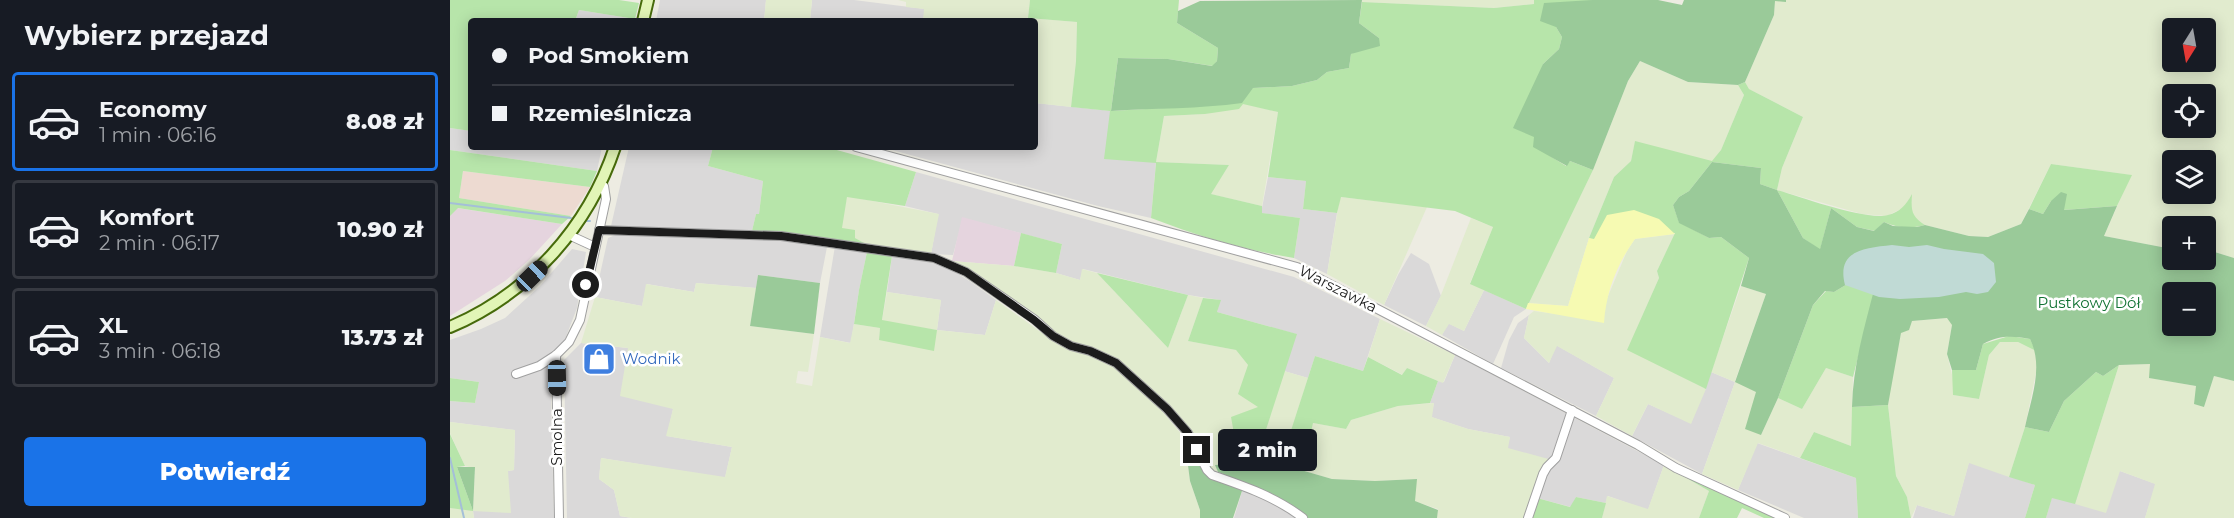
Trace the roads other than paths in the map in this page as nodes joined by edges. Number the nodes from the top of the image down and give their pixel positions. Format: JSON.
{"nodes":[{"id":1,"x":648,"y":0,"type":"edge"},
{"id":2,"x":645,"y":18,"type":"edge"},
{"id":3,"x":614,"y":150,"type":"edge"},
{"id":4,"x":867,"y":150,"type":"edge"},
{"id":5,"x":600,"y":184,"type":"junction"},
{"id":6,"x":599,"y":230,"type":"junction"},
{"id":7,"x":569,"y":235,"type":"junction"},
{"id":8,"x":595,"y":247,"type":"junction"},
{"id":9,"x":450,"y":327,"type":"edge"},
{"id":10,"x":556,"y":355,"type":"junction"},
{"id":11,"x":516,"y":374,"type":"dead end"},
{"id":12,"x":1572,"y":410,"type":"junction"},
{"id":13,"x":560,"y":518,"type":"edge"},
{"id":14,"x":1303,"y":518,"type":"edge"},
{"id":15,"x":1528,"y":518,"type":"edge"},
{"id":16,"x":1785,"y":518,"type":"edge"}],
"edges":[{"from":1,"to":2,"type":"main road"},
{"from":3,"to":5,"type":"main road"},
{"from":4,"to":12,"type":"street","name":"Warszawka"},
{"from":5,"to":6,"type":"street"},
{"from":5,"to":7,"type":"main road"},
{"from":6,"to":8,"type":"street"},
{"from":6,"to":14,"type":"street"},
{"from":7,"to":8,"type":"street"},
{"from":7,"to":9,"type":"main road"},
{"from":8,"to":10,"type":"street"},
{"from":10,"to":11,"type":"street"},
{"from":10,"to":13,"type":"street","name":"Smolna"},
{"from":12,"to":15,"type":"street"},
{"from":12,"to":16,"type":"street","name":"Warszawka"}]}
